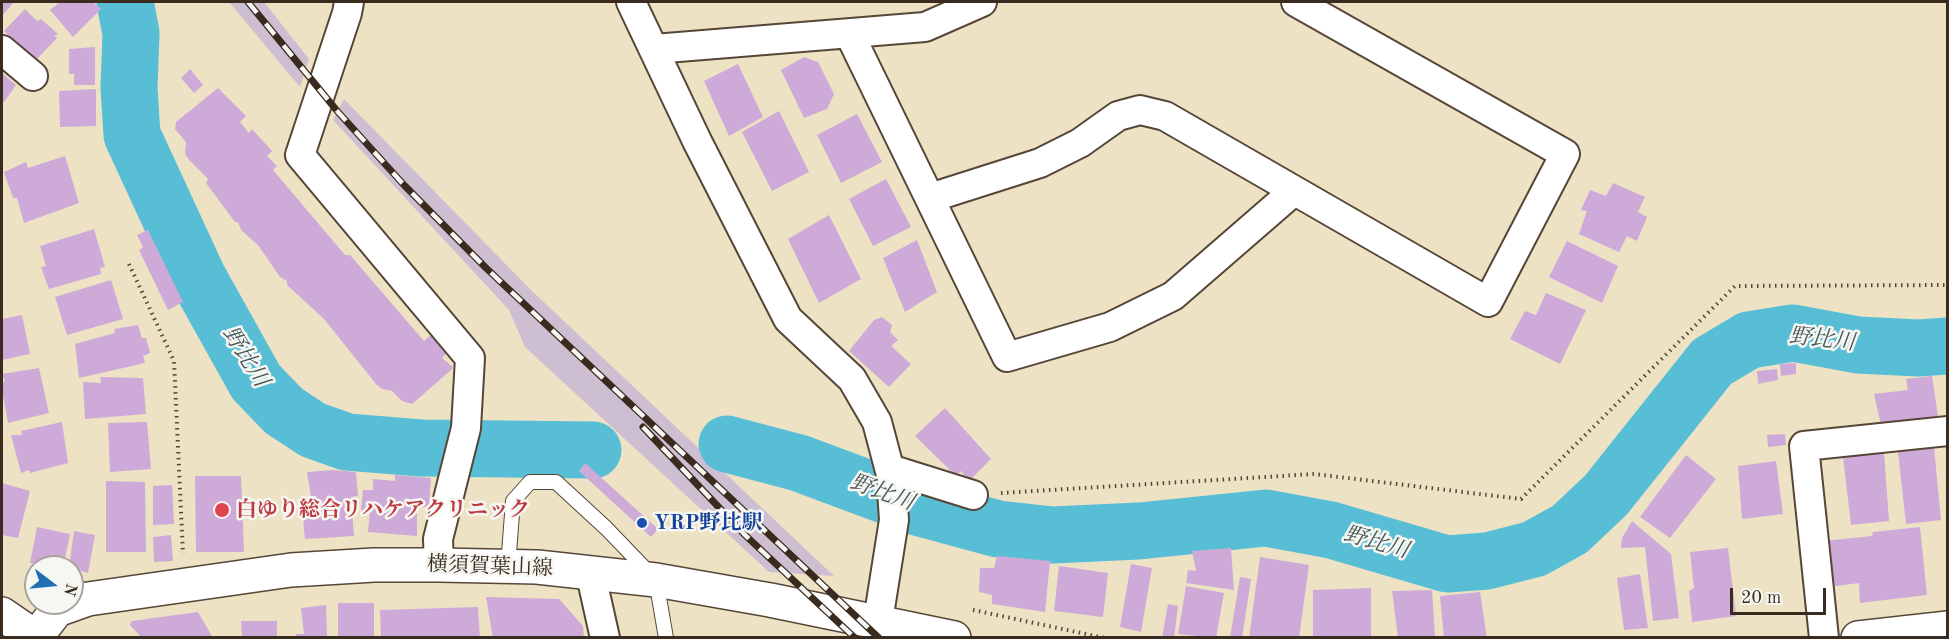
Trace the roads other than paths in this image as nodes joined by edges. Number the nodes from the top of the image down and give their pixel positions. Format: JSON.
{"nodes":[{"id":1,"x":349,"y":2,"type":"edge"},
{"id":2,"x":631,"y":2,"type":"edge"},
{"id":3,"x":982,"y":2,"type":"edge"},
{"id":4,"x":1296,"y":2,"type":"edge"},
{"id":5,"x":850,"y":35,"type":"junction"},
{"id":6,"x":654,"y":49,"type":"junction"},
{"id":7,"x":2,"y":50,"type":"edge"},
{"id":8,"x":33,"y":76,"type":"dead end"},
{"id":9,"x":1294,"y":191,"type":"junction"},
{"id":10,"x":930,"y":198,"type":"junction"},
{"id":11,"x":1947,"y":431,"type":"edge"},
{"id":12,"x":890,"y":472,"type":"junction"},
{"id":13,"x":973,"y":495,"type":"road end"},
{"id":14,"x":439,"y":565,"type":"junction"},
{"id":15,"x":508,"y":567,"type":"junction"},
{"id":16,"x":590,"y":571,"type":"junction"},
{"id":17,"x":656,"y":580,"type":"junction"},
{"id":18,"x":2,"y":614,"type":"edge"},
{"id":19,"x":878,"y":621,"type":"junction"},
{"id":20,"x":1947,"y":628,"type":"edge"},
{"id":21,"x":36,"y":637,"type":"edge"},
{"id":22,"x":605,"y":638,"type":"edge"},
{"id":23,"x":666,"y":638,"type":"edge"},
{"id":24,"x":954,"y":638,"type":"edge"},
{"id":25,"x":1824,"y":638,"type":"edge"},
{"id":26,"x":1858,"y":638,"type":"edge"}],
"edges":[{"from":1,"to":14,"type":"street"},
{"from":2,"to":6,"type":"street"},
{"from":3,"to":5,"type":"street"},
{"from":4,"to":9,"type":"street"},
{"from":5,"to":6,"type":"street"},
{"from":5,"to":10,"type":"street"},
{"from":6,"to":12,"type":"street"},
{"from":7,"to":8,"type":"street"},
{"from":9,"to":10,"type":"street"},
{"from":9,"to":10,"type":"street"},
{"from":11,"to":25,"type":"street"},
{"from":12,"to":13,"type":"street"},
{"from":12,"to":19,"type":"street"},
{"from":14,"to":15,"type":"main road","name":"横須賀葉山線"},
{"from":14,"to":21,"type":"main road","name":"横須賀葉山線"},
{"from":15,"to":16,"type":"main road","name":"横須賀葉山線"},
{"from":15,"to":17,"type":"lane"},
{"from":16,"to":17,"type":"main road","name":"横須賀葉山線"},
{"from":16,"to":22,"type":"street"},
{"from":17,"to":19,"type":"main road","name":"横須賀葉山線"},
{"from":17,"to":23,"type":"lane"},
{"from":18,"to":21,"type":"main road"},
{"from":19,"to":24,"type":"main road","name":"横須賀葉山線"},
{"from":20,"to":26,"type":"main road"}]}
